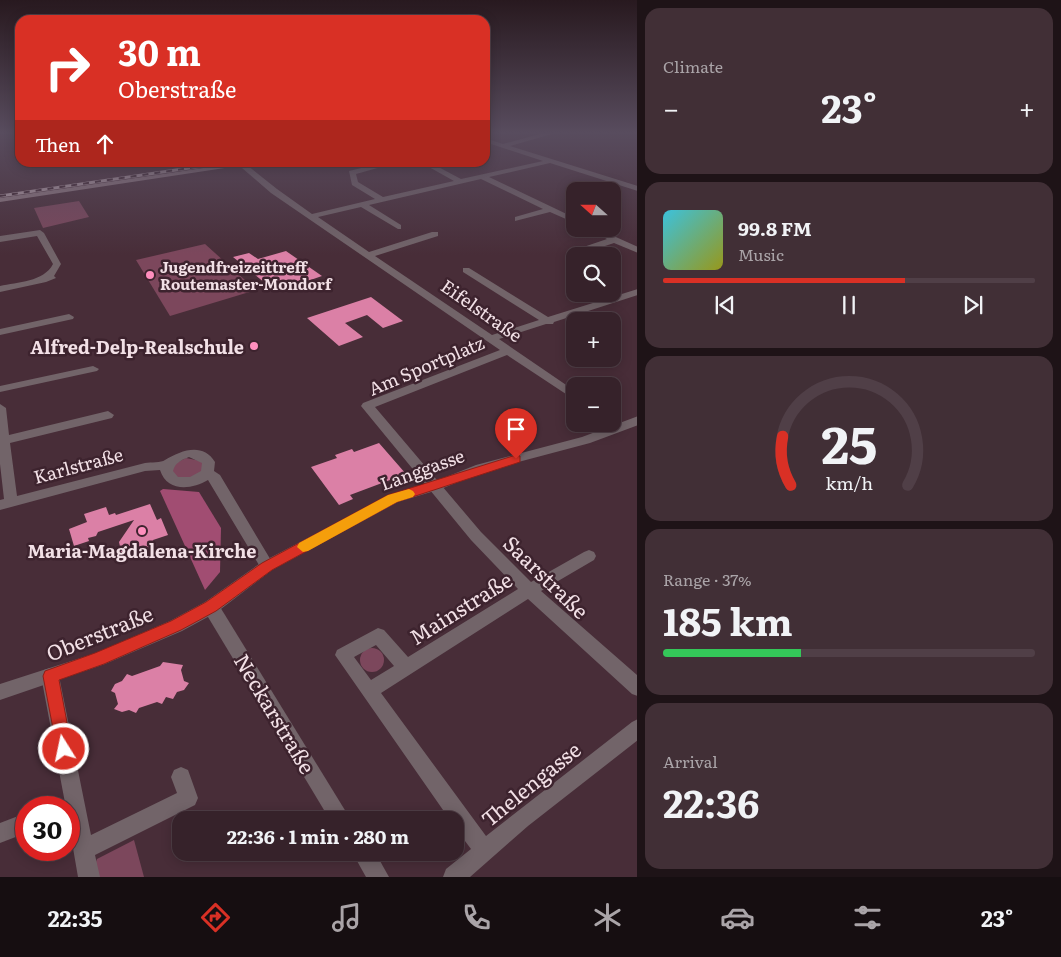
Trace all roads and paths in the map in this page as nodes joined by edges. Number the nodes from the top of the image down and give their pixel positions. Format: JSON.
{"nodes":[{"id":1,"x":180,"y":173,"type":"edge"},
{"id":2,"x":251,"y":173,"type":"edge"},
{"id":3,"x":352,"y":173,"type":"edge"},
{"id":4,"x":444,"y":173,"type":"edge"},
{"id":5,"x":499,"y":173,"type":"edge"},
{"id":6,"x":587,"y":173,"type":"edge"},
{"id":7,"x":482,"y":177,"type":"junction"},
{"id":8,"x":461,"y":182,"type":"junction"},
{"id":9,"x":637,"y":189,"type":"edge"},
{"id":10,"x":0,"y":200,"type":"edge"},
{"id":11,"x":382,"y":200,"type":"junction"},
{"id":12,"x":362,"y":204,"type":"junction"},
{"id":13,"x":551,"y":210,"type":"junction"},
{"id":14,"x":312,"y":216,"type":"junction"},
{"id":15,"x":566,"y":217,"type":"edge"},
{"id":16,"x":518,"y":219,"type":"dead end"},
{"id":17,"x":398,"y":227,"type":"dead end"},
{"id":18,"x":435,"y":234,"type":"dead end"},
{"id":19,"x":610,"y":238,"type":"edge"},
{"id":20,"x":0,"y":239,"type":"edge"},
{"id":21,"x":614,"y":240,"type":"junction"},
{"id":22,"x":593,"y":247,"type":"edge"},
{"id":23,"x":637,"y":251,"type":"edge"},
{"id":24,"x":368,"y":255,"type":"junction"},
{"id":25,"x":466,"y":270,"type":"dead end"},
{"id":26,"x":61,"y":276,"type":"dead end"},
{"id":27,"x":43,"y":280,"type":"junction"},
{"id":28,"x":0,"y":289,"type":"edge"},
{"id":29,"x":636,"y":294,"type":"edge"},
{"id":30,"x":69,"y":317,"type":"dead end"},
{"id":31,"x":549,"y":322,"type":"junction"},
{"id":32,"x":0,"y":332,"type":"edge"},
{"id":33,"x":492,"y":338,"type":"junction"},
{"id":34,"x":509,"y":350,"type":"junction"},
{"id":35,"x":93,"y":369,"type":"dead end"},
{"id":36,"x":0,"y":389,"type":"edge"},
{"id":37,"x":566,"y":390,"type":"edge"},
{"id":38,"x":0,"y":408,"type":"edge"},
{"id":39,"x":108,"y":415,"type":"dead end"},
{"id":40,"x":637,"y":420,"type":"edge"},
{"id":41,"x":621,"y":424,"type":"edge"},
{"id":42,"x":603,"y":432,"type":"edge"},
{"id":43,"x":3,"y":440,"type":"edge"},
{"id":44,"x":167,"y":465,"type":"junction"},
{"id":45,"x":207,"y":473,"type":"junction"},
{"id":46,"x":436,"y":486,"type":"junction"},
{"id":47,"x":6,"y":504,"type":"edge"},
{"id":48,"x":589,"y":556,"type":"dead end"},
{"id":49,"x":267,"y":566,"type":"junction"},
{"id":50,"x":530,"y":590,"type":"junction"},
{"id":51,"x":211,"y":607,"type":"junction"},
{"id":52,"x":406,"y":667,"type":"junction"},
{"id":53,"x":50,"y":676,"type":"junction"},
{"id":54,"x":637,"y":688,"type":"edge"},
{"id":55,"x":369,"y":691,"type":"junction"},
{"id":56,"x":0,"y":692,"type":"edge"},
{"id":57,"x":637,"y":728,"type":"edge"},
{"id":58,"x":181,"y":776,"type":"dead end"},
{"id":59,"x":68,"y":796,"type":"edge"},
{"id":60,"x":336,"y":811,"type":"edge"},
{"id":61,"x":15,"y":827,"type":"edge"},
{"id":62,"x":0,"y":833,"type":"edge"},
{"id":63,"x":80,"y":836,"type":"edge"},
{"id":64,"x":84,"y":848,"type":"junction"},
{"id":65,"x":484,"y":850,"type":"junction"},
{"id":66,"x":368,"y":861,"type":"edge"},
{"id":67,"x":89,"y":877,"type":"edge"},
{"id":68,"x":378,"y":877,"type":"edge"},
{"id":69,"x":454,"y":877,"type":"edge"}],
"edges":[{"from":1,"to":10,"type":"main road"},
{"from":2,"to":14,"type":"street","name":"Eifelstraße"},
{"from":3,"to":11,"type":"street"},
{"from":4,"to":8,"type":"street"},
{"from":5,"to":7,"type":"street"},
{"from":6,"to":9,"type":"street"},
{"from":7,"to":8,"type":"street"},
{"from":7,"to":13,"type":"street"},
{"from":8,"to":11,"type":"street"},
{"from":11,"to":12,"type":"street"},
{"from":12,"to":14,"type":"street"},
{"from":12,"to":17,"type":"street"},
{"from":13,"to":15,"type":"street"},
{"from":13,"to":16,"type":"street"},
{"from":14,"to":24,"type":"street","name":"Eifelstraße"},
{"from":18,"to":24,"type":"street"},
{"from":19,"to":21,"type":"street"},
{"from":20,"to":27,"type":"street"},
{"from":21,"to":22,"type":"street"},
{"from":21,"to":23,"type":"street"},
{"from":24,"to":33,"type":"street","name":"Eifelstraße"},
{"from":25,"to":31,"type":"street"},
{"from":26,"to":27,"type":"street"},
{"from":27,"to":28,"type":"street"},
{"from":29,"to":31,"type":"street"},
{"from":30,"to":32,"type":"street"},
{"from":31,"to":33,"type":"street"},
{"from":33,"to":34,"type":"street","name":"Eifelstraße"},
{"from":34,"to":37,"type":"street","name":"Eifelstraße"},
{"from":34,"to":46,"type":"street","name":"Am Sportplatz"},
{"from":35,"to":36,"type":"street"},
{"from":38,"to":43,"type":"street"},
{"from":39,"to":43,"type":"street"},
{"from":40,"to":41,"type":"street","name":"Langgasse"},
{"from":42,"to":46,"type":"street","name":"Langgasse"},
{"from":43,"to":47,"type":"street"},
{"from":44,"to":45,"type":"street"},
{"from":44,"to":45,"type":"street","name":"Karlstraße"},
{"from":44,"to":47,"type":"street","name":"Karlstraße"},
{"from":45,"to":49,"type":"street","name":"Karlstraße"},
{"from":46,"to":49,"type":"street","name":"Langgasse"},
{"from":46,"to":50,"type":"street","name":"Saarstraße"},
{"from":48,"to":50,"type":"street","name":"Mainstraße"},
{"from":49,"to":51,"type":"street","name":"Langgasse"},
{"from":50,"to":52,"type":"street","name":"Mainstraße"},
{"from":50,"to":54,"type":"street","name":"Saarstraße"},
{"from":51,"to":53,"type":"street","name":"Oberstraße"},
{"from":51,"to":60,"type":"street","name":"Neckarstraße"},
{"from":52,"to":55,"type":"street","name":"Mainstraße"},
{"from":52,"to":55,"type":"street","name":"Mainstraße"},
{"from":53,"to":56,"type":"street","name":"Oberstraße"},
{"from":53,"to":59,"type":"street"},
{"from":55,"to":65,"type":"street","name":"Mainstraße"},
{"from":57,"to":65,"type":"street","name":"Thelengasse"},
{"from":58,"to":64,"type":"street"},
{"from":61,"to":62,"type":"street"},
{"from":63,"to":64,"type":"street"},
{"from":64,"to":67,"type":"street"},
{"from":65,"to":69,"type":"street","name":"Thelengasse"},
{"from":66,"to":68,"type":"street"}]}
